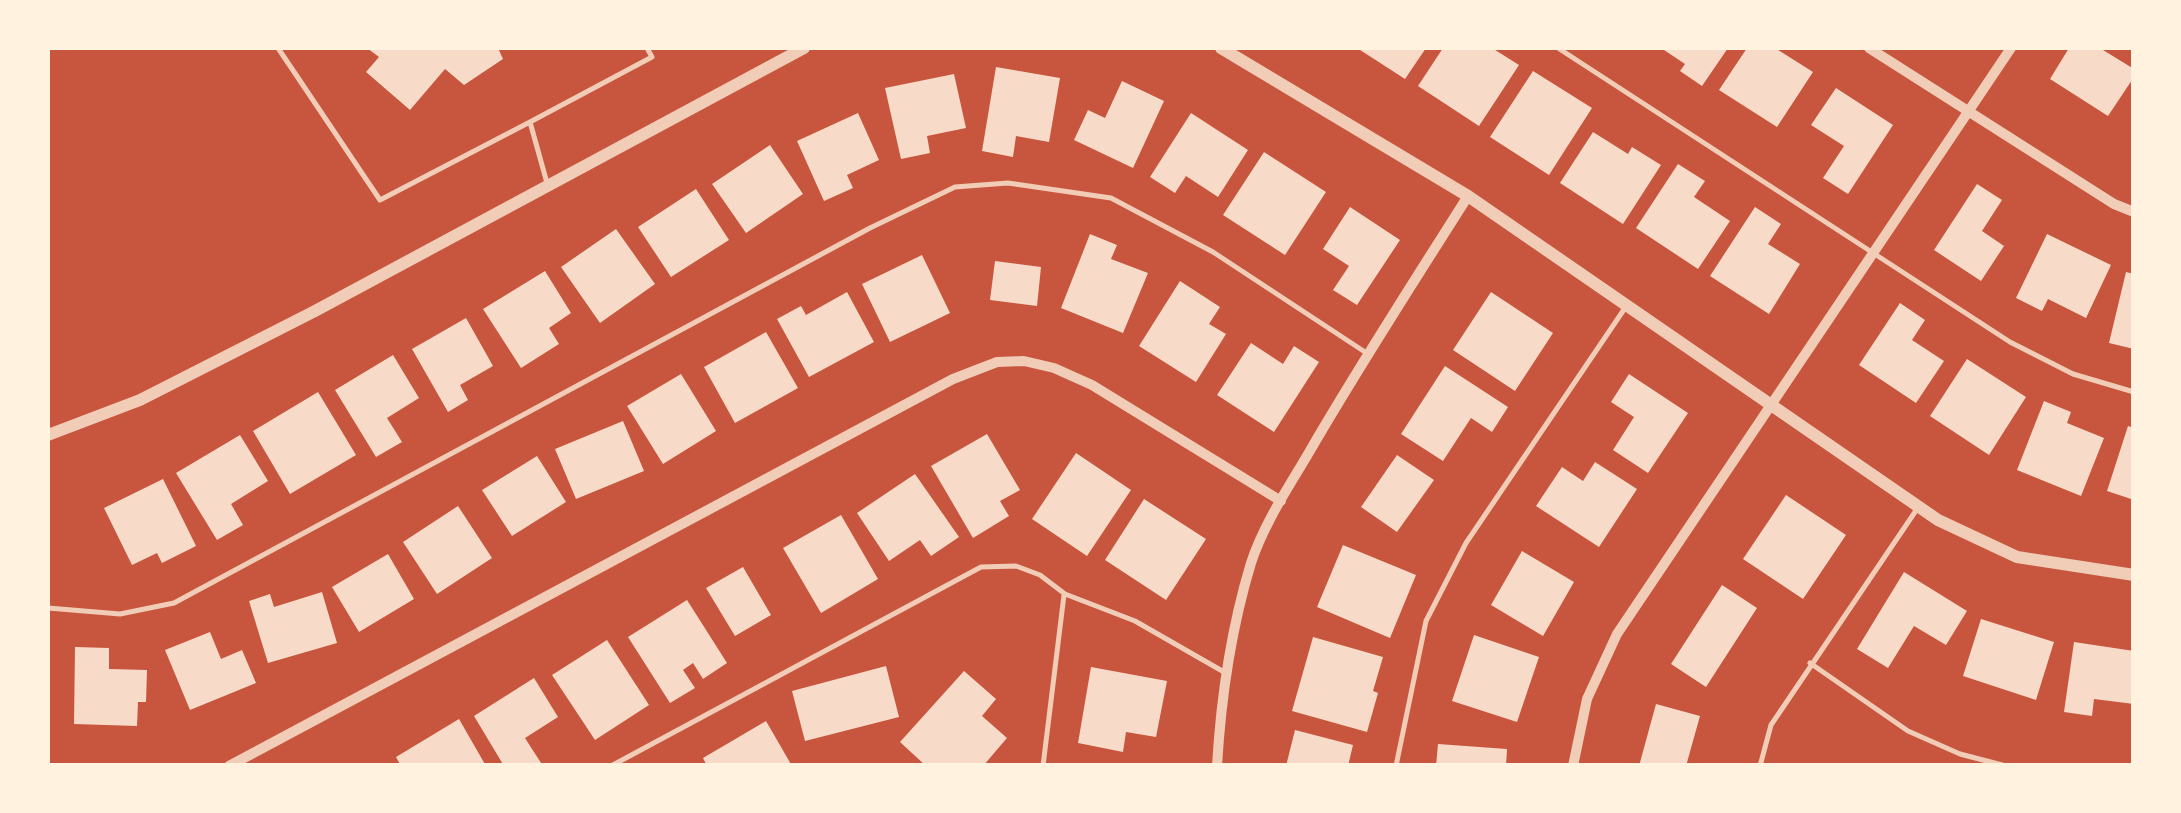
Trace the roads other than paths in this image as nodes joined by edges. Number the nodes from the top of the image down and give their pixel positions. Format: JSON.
{"nodes":[{"id":1,"x":278,"y":48,"type":"edge"},
{"id":2,"x":647,"y":48,"type":"edge"},
{"id":3,"x":804,"y":48,"type":"edge"},
{"id":4,"x":1221,"y":48,"type":"edge"},
{"id":5,"x":1558,"y":48,"type":"edge"},
{"id":6,"x":1869,"y":48,"type":"edge"},
{"id":7,"x":2011,"y":48,"type":"edge"},
{"id":8,"x":783,"y":52,"type":"edge"},
{"id":9,"x":1970,"y":113,"type":"junction"},
{"id":10,"x":530,"y":122,"type":"junction"},
{"id":11,"x":548,"y":185,"type":"junction"},
{"id":12,"x":1468,"y":196,"type":"junction"},
{"id":13,"x":2134,"y":212,"type":"edge"},
{"id":14,"x":1874,"y":252,"type":"junction"},
{"id":15,"x":1627,"y":305,"type":"junction"},
{"id":16,"x":1368,"y":354,"type":"junction"},
{"id":17,"x":2134,"y":392,"type":"edge"},
{"id":18,"x":1770,"y":403,"type":"junction"},
{"id":19,"x":48,"y":436,"type":"edge"},
{"id":20,"x":1280,"y":501,"type":"junction"},
{"id":21,"x":1919,"y":506,"type":"junction"},
{"id":22,"x":2134,"y":575,"type":"edge"},
{"id":23,"x":1064,"y":594,"type":"junction"},
{"id":24,"x":48,"y":608,"type":"edge"},
{"id":25,"x":1810,"y":664,"type":"junction"},
{"id":26,"x":1226,"y":674,"type":"junction"},
{"id":27,"x":229,"y":766,"type":"edge"},
{"id":28,"x":611,"y":766,"type":"edge"},
{"id":29,"x":1043,"y":766,"type":"edge"},
{"id":30,"x":1217,"y":766,"type":"edge"},
{"id":31,"x":1396,"y":766,"type":"edge"},
{"id":32,"x":1574,"y":766,"type":"edge"},
{"id":33,"x":1760,"y":766,"type":"edge"},
{"id":34,"x":2006,"y":766,"type":"edge"}],
"edges":[{"from":1,"to":10,"type":"lane"},
{"from":2,"to":10,"type":"lane"},
{"from":3,"to":8,"type":"street"},
{"from":4,"to":12,"type":"street"},
{"from":5,"to":14,"type":"lane"},
{"from":6,"to":9,"type":"street"},
{"from":7,"to":9,"type":"street"},
{"from":8,"to":11,"type":"street"},
{"from":9,"to":13,"type":"street"},
{"from":9,"to":14,"type":"street"},
{"from":10,"to":11,"type":"lane"},
{"from":11,"to":19,"type":"street"},
{"from":12,"to":15,"type":"street"},
{"from":12,"to":16,"type":"street"},
{"from":14,"to":17,"type":"lane"},
{"from":14,"to":18,"type":"street"},
{"from":15,"to":18,"type":"street"},
{"from":15,"to":31,"type":"lane"},
{"from":16,"to":20,"type":"street"},
{"from":16,"to":24,"type":"lane"},
{"from":18,"to":21,"type":"street"},
{"from":18,"to":32,"type":"street"},
{"from":20,"to":26,"type":"street"},
{"from":20,"to":27,"type":"street"},
{"from":21,"to":22,"type":"street"},
{"from":21,"to":25,"type":"lane"},
{"from":23,"to":26,"type":"lane"},
{"from":23,"to":28,"type":"lane"},
{"from":23,"to":29,"type":"lane"},
{"from":25,"to":33,"type":"lane"},
{"from":25,"to":34,"type":"lane"},
{"from":26,"to":30,"type":"street"}]}
